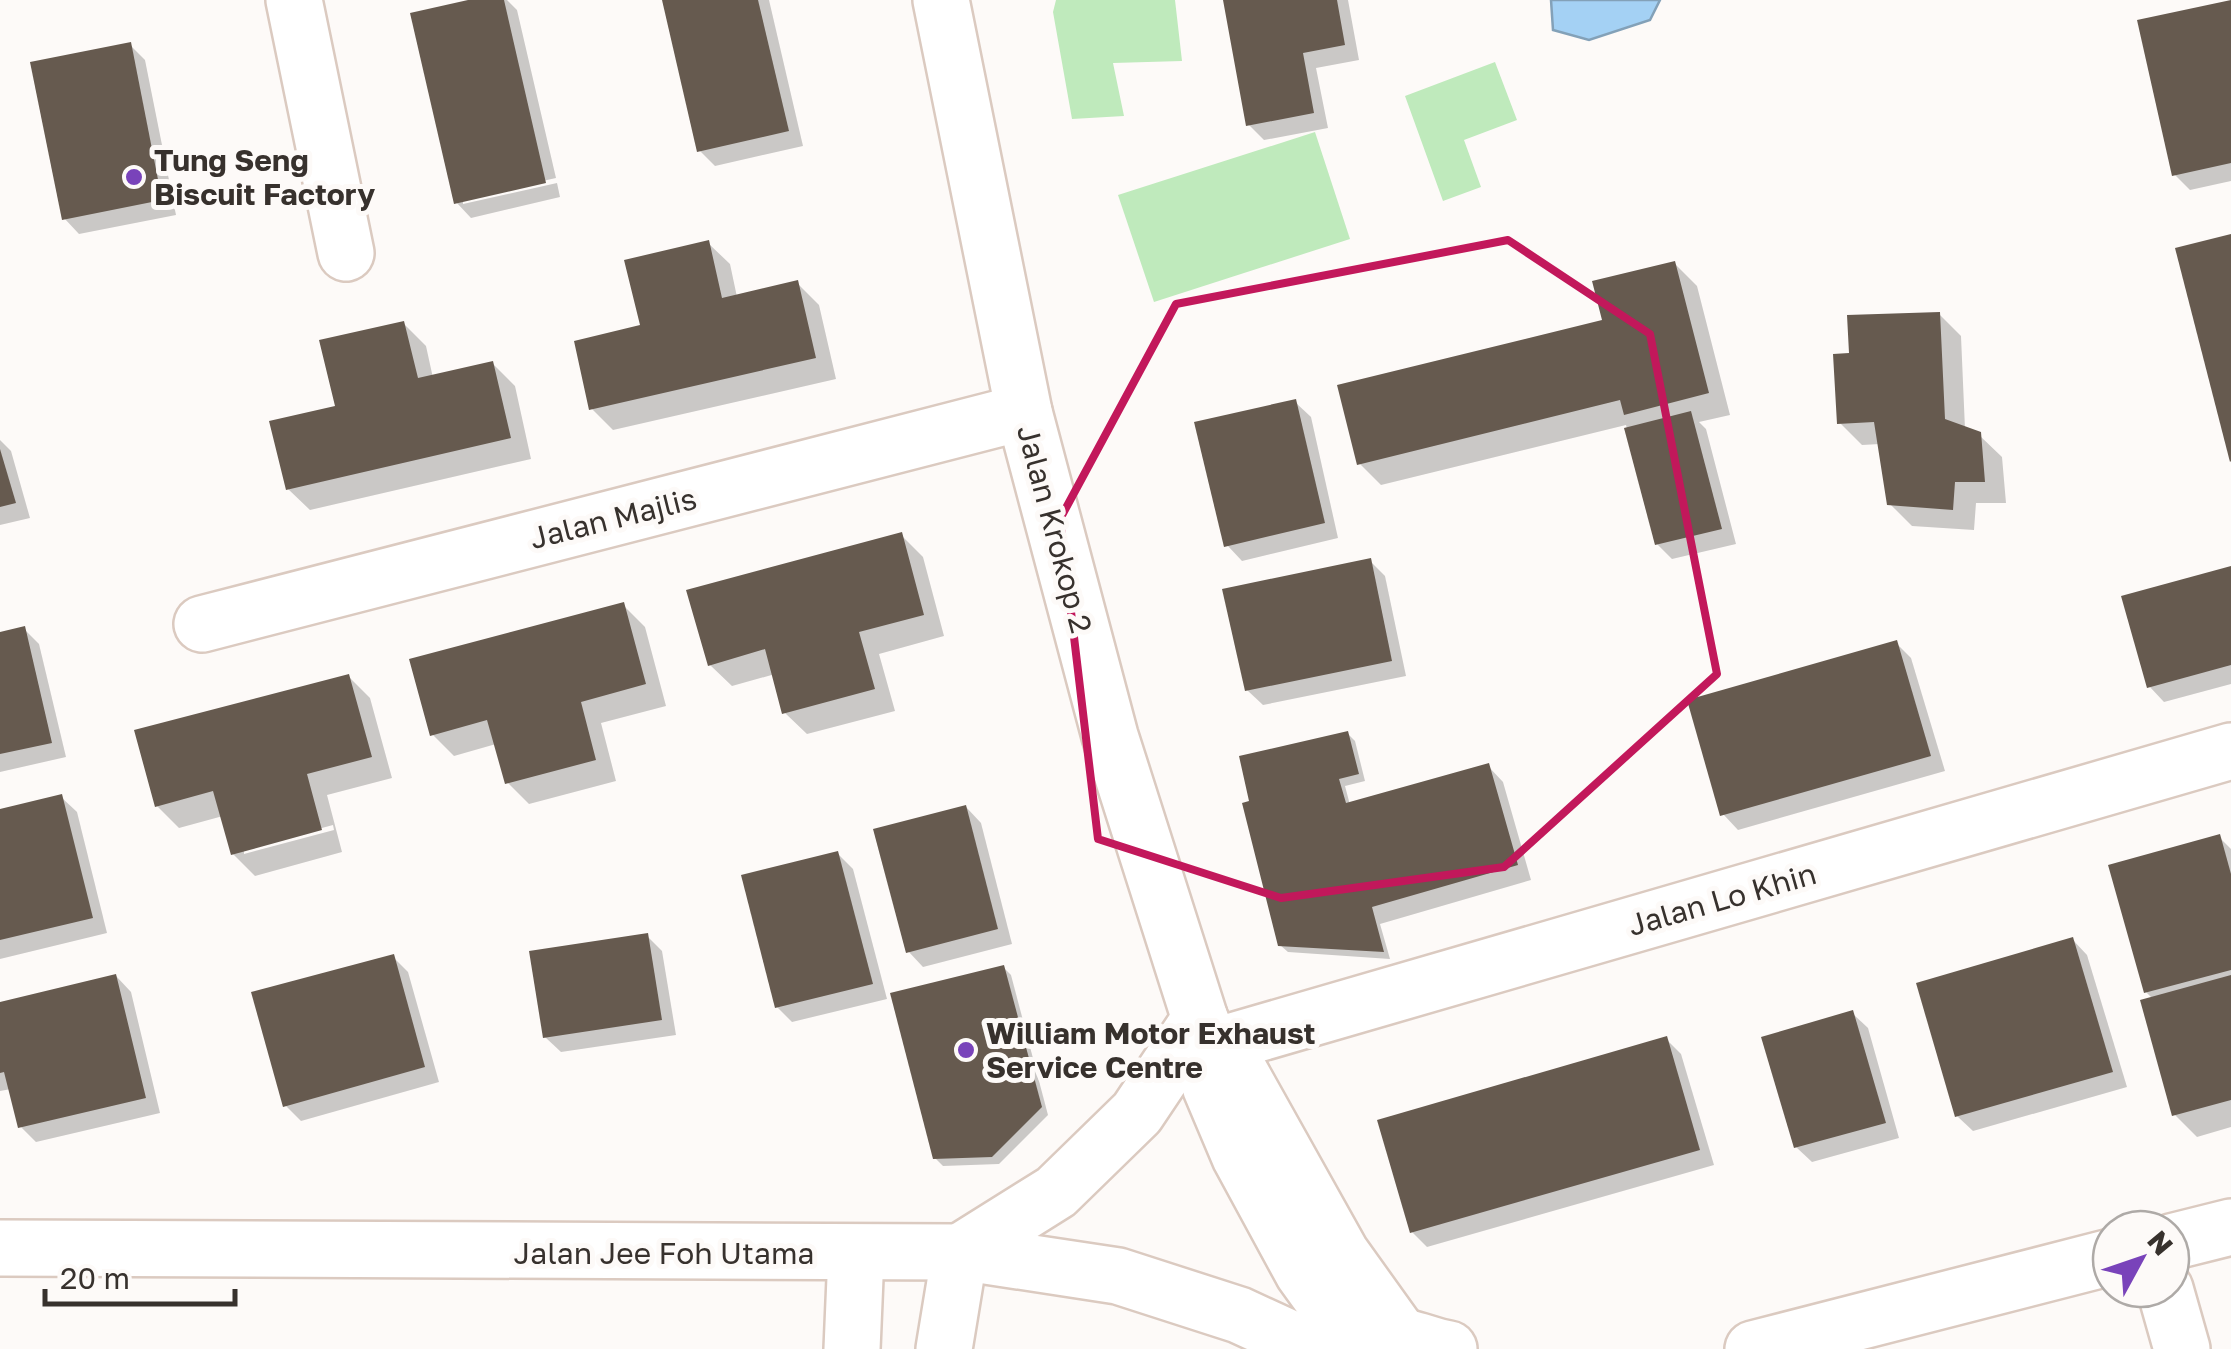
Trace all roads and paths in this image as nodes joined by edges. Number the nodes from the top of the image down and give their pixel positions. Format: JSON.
{"nodes":[{"id":1,"x":294,"y":0,"type":"edge"},
{"id":2,"x":941,"y":0,"type":"edge"},
{"id":3,"x":346,"y":253,"type":"dead end"},
{"id":4,"x":1024,"y":412,"type":"junction"},
{"id":5,"x":202,"y":624,"type":"dead end"},
{"id":6,"x":2231,"y":751,"type":"edge"},
{"id":7,"x":1206,"y":1033,"type":"junction"},
{"id":8,"x":2231,"y":1227,"type":"edge"},
{"id":9,"x":2191,"y":1237,"type":"edge"},
{"id":10,"x":0,"y":1248,"type":"edge"},
{"id":11,"x":960,"y":1252,"type":"junction"},
{"id":12,"x":856,"y":1254,"type":"junction"},
{"id":13,"x":2091,"y":1262,"type":"edge"},
{"id":14,"x":2170,"y":1309,"type":"edge"},
{"id":15,"x":1403,"y":1346,"type":"edge"},
{"id":16,"x":852,"y":1349,"type":"edge"},
{"id":17,"x":944,"y":1349,"type":"edge"},
{"id":18,"x":1313,"y":1349,"type":"edge"},
{"id":19,"x":1753,"y":1349,"type":"edge"},
{"id":20,"x":2182,"y":1349,"type":"edge"}],
"edges":[{"from":1,"to":3,"type":"street"},
{"from":2,"to":4,"type":"street","name":"Jalan Krokop 2"},
{"from":4,"to":5,"type":"street","name":"Jalan Majlis"},
{"from":4,"to":7,"type":"street","name":"Jalan Krokop 2"},
{"from":6,"to":7,"type":"street","name":"Jalan Lo Khin"},
{"from":7,"to":11,"type":"street"},
{"from":7,"to":15,"type":"street"},
{"from":8,"to":9,"type":"street"},
{"from":10,"to":12,"type":"street","name":"Jalan Jee Foh Utama"},
{"from":11,"to":12,"type":"street","name":"Jalan Jee Foh Utama"},
{"from":11,"to":17,"type":"street"},
{"from":11,"to":18,"type":"street","name":"Jalan Jee Foh Utama"},
{"from":12,"to":16,"type":"street"},
{"from":13,"to":19,"type":"street"},
{"from":14,"to":20,"type":"street"}]}
